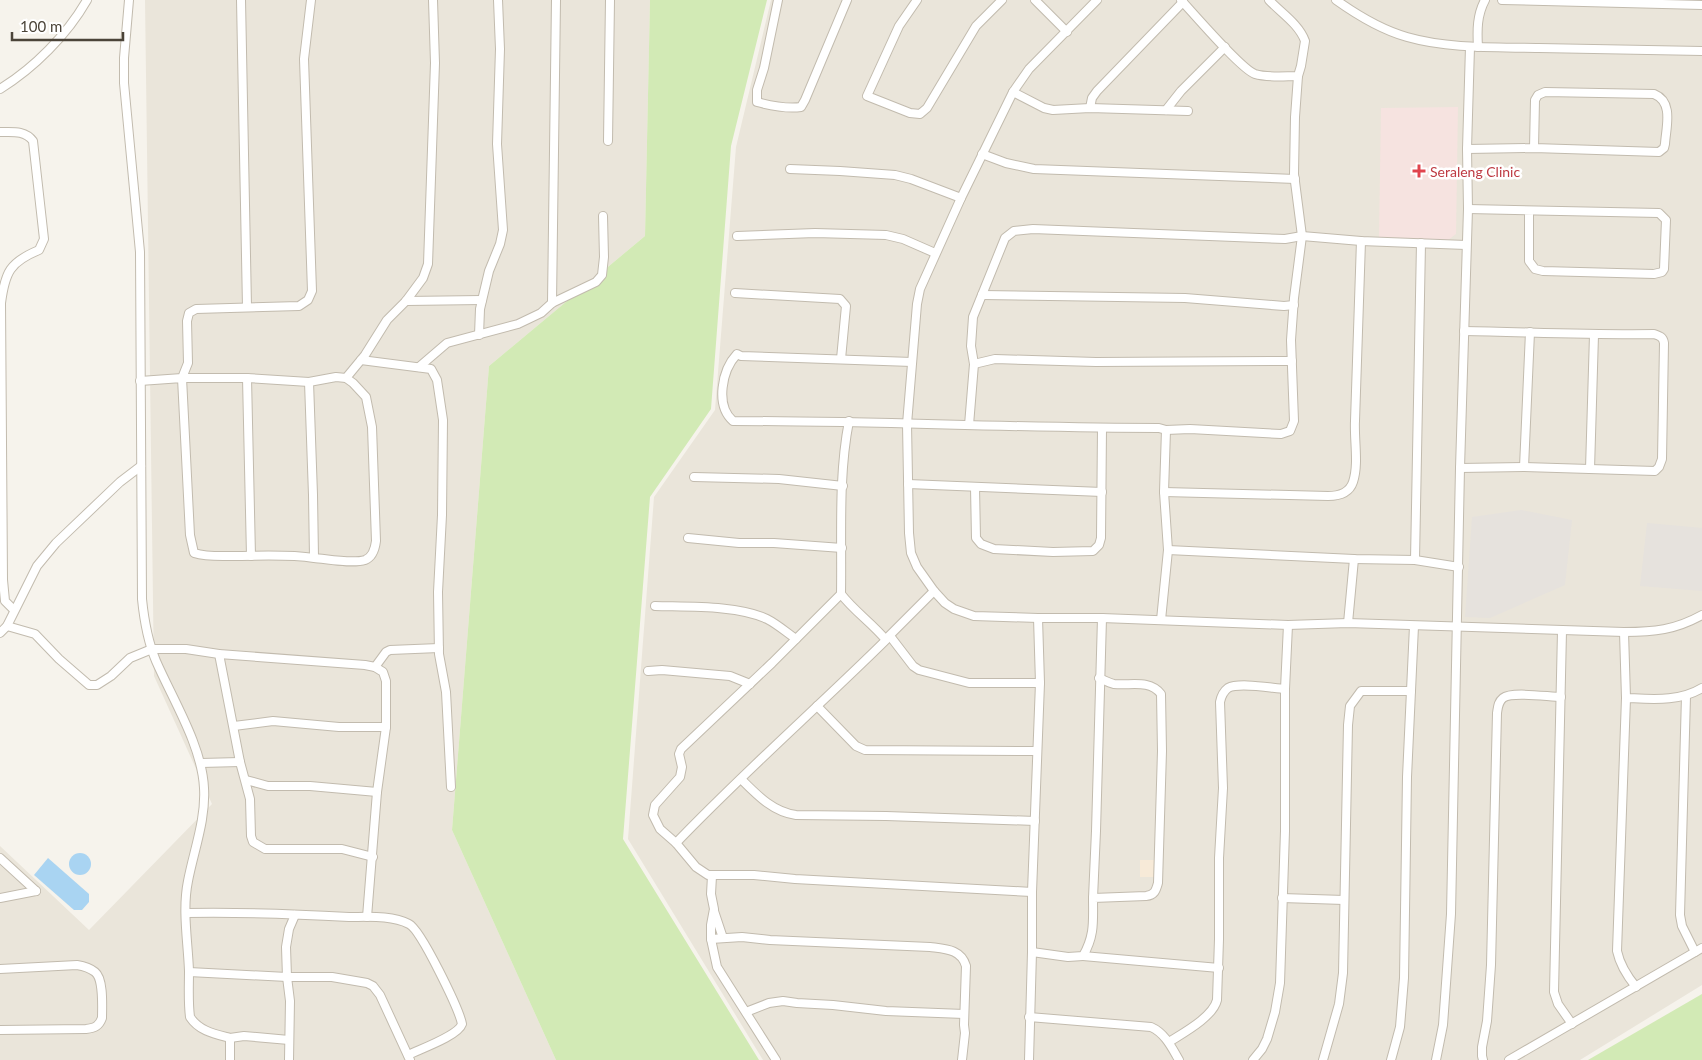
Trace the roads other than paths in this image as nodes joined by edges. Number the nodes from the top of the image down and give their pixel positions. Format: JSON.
{"nodes":[{"id":1,"x":87,"y":0,"type":"edge"},
{"id":2,"x":129,"y":0,"type":"edge"},
{"id":3,"x":241,"y":0,"type":"edge"},
{"id":4,"x":311,"y":0,"type":"edge"},
{"id":5,"x":433,"y":0,"type":"edge"},
{"id":6,"x":498,"y":0,"type":"edge"},
{"id":7,"x":556,"y":0,"type":"edge"},
{"id":8,"x":610,"y":0,"type":"edge"},
{"id":9,"x":778,"y":0,"type":"edge"},
{"id":10,"x":847,"y":0,"type":"edge"},
{"id":11,"x":916,"y":0,"type":"edge"},
{"id":12,"x":1002,"y":0,"type":"edge"},
{"id":13,"x":1035,"y":0,"type":"edge"},
{"id":14,"x":1097,"y":0,"type":"edge"},
{"id":15,"x":1268,"y":0,"type":"edge"},
{"id":16,"x":1336,"y":0,"type":"edge"},
{"id":17,"x":1485,"y":0,"type":"edge"},
{"id":18,"x":1502,"y":0,"type":"edge"},
{"id":19,"x":1182,"y":1,"type":"edge"},
{"id":20,"x":1702,"y":5,"type":"edge"},
{"id":21,"x":1067,"y":32,"type":"junction"},
{"id":22,"x":1225,"y":47,"type":"junction"},
{"id":23,"x":1474,"y":47,"type":"junction"},
{"id":24,"x":1702,"y":51,"type":"edge"},
{"id":25,"x":1298,"y":76,"type":"junction"},
{"id":26,"x":0,"y":89,"type":"edge"},
{"id":27,"x":1013,"y":92,"type":"junction"},
{"id":28,"x":1090,"y":108,"type":"junction"},
{"id":29,"x":1166,"y":110,"type":"junction"},
{"id":30,"x":1188,"y":111,"type":"dead end"},
{"id":31,"x":0,"y":132,"type":"edge"},
{"id":32,"x":608,"y":141,"type":"dead end"},
{"id":33,"x":1534,"y":148,"type":"junction"},
{"id":34,"x":1467,"y":149,"type":"junction"},
{"id":35,"x":982,"y":154,"type":"junction"},
{"id":36,"x":790,"y":169,"type":"dead end"},
{"id":37,"x":1295,"y":179,"type":"junction"},
{"id":38,"x":961,"y":198,"type":"junction"},
{"id":39,"x":1468,"y":209,"type":"junction"},
{"id":40,"x":1529,"y":211,"type":"junction"},
{"id":41,"x":602,"y":216,"type":"dead end"},
{"id":42,"x":737,"y":236,"type":"dead end"},
{"id":43,"x":1302,"y":236,"type":"junction"},
{"id":44,"x":1361,"y":241,"type":"junction"},
{"id":45,"x":1421,"y":243,"type":"junction"},
{"id":46,"x":1466,"y":246,"type":"junction"},
{"id":47,"x":935,"y":253,"type":"junction"},
{"id":48,"x":735,"y":293,"type":"dead end"},
{"id":49,"x":982,"y":295,"type":"junction"},
{"id":50,"x":482,"y":300,"type":"junction"},
{"id":51,"x":406,"y":301,"type":"junction"},
{"id":52,"x":552,"y":303,"type":"junction"},
{"id":53,"x":1294,"y":305,"type":"junction"},
{"id":54,"x":246,"y":307,"type":"junction"},
{"id":55,"x":1464,"y":331,"type":"junction"},
{"id":56,"x":1530,"y":332,"type":"junction"},
{"id":57,"x":479,"y":334,"type":"junction"},
{"id":58,"x":1594,"y":335,"type":"junction"},
{"id":59,"x":840,"y":359,"type":"junction"},
{"id":60,"x":361,"y":360,"type":"junction"},
{"id":61,"x":1292,"y":361,"type":"junction"},
{"id":62,"x":912,"y":362,"type":"junction"},
{"id":63,"x":974,"y":364,"type":"junction"},
{"id":64,"x":419,"y":367,"type":"junction"},
{"id":65,"x":182,"y":378,"type":"junction"},
{"id":66,"x":247,"y":378,"type":"junction"},
{"id":67,"x":346,"y":378,"type":"junction"},
{"id":68,"x":140,"y":381,"type":"junction"},
{"id":69,"x":309,"y":382,"type":"junction"},
{"id":70,"x":849,"y":421,"type":"junction"},
{"id":71,"x":908,"y":424,"type":"junction"},
{"id":72,"x":970,"y":426,"type":"junction"},
{"id":73,"x":1102,"y":428,"type":"junction"},
{"id":74,"x":1166,"y":430,"type":"junction"},
{"id":75,"x":141,"y":466,"type":"junction"},
{"id":76,"x":1524,"y":467,"type":"junction"},
{"id":77,"x":1460,"y":468,"type":"junction"},
{"id":78,"x":1590,"y":469,"type":"junction"},
{"id":79,"x":694,"y":478,"type":"dead end"},
{"id":80,"x":908,"y":484,"type":"junction"},
{"id":81,"x":843,"y":486,"type":"junction"},
{"id":82,"x":975,"y":487,"type":"junction"},
{"id":83,"x":1102,"y":492,"type":"junction"},
{"id":84,"x":1164,"y":492,"type":"junction"},
{"id":85,"x":688,"y":538,"type":"dead end"},
{"id":86,"x":842,"y":548,"type":"junction"},
{"id":87,"x":1168,"y":550,"type":"junction"},
{"id":88,"x":251,"y":556,"type":"junction"},
{"id":89,"x":314,"y":557,"type":"junction"},
{"id":90,"x":1354,"y":559,"type":"junction"},
{"id":91,"x":1415,"y":560,"type":"junction"},
{"id":92,"x":1459,"y":567,"type":"junction"},
{"id":93,"x":934,"y":591,"type":"junction"},
{"id":94,"x":841,"y":594,"type":"junction"},
{"id":95,"x":655,"y":606,"type":"dead end"},
{"id":96,"x":14,"y":610,"type":"junction"},
{"id":97,"x":1702,"y":615,"type":"edge"},
{"id":98,"x":1038,"y":618,"type":"junction"},
{"id":99,"x":1102,"y":618,"type":"junction"},
{"id":100,"x":1161,"y":620,"type":"junction"},
{"id":101,"x":1348,"y":623,"type":"junction"},
{"id":102,"x":1288,"y":625,"type":"junction"},
{"id":103,"x":7,"y":626,"type":"junction"},
{"id":104,"x":1414,"y":626,"type":"junction"},
{"id":105,"x":1456,"y":626,"type":"junction"},
{"id":106,"x":1562,"y":631,"type":"junction"},
{"id":107,"x":1624,"y":632,"type":"junction"},
{"id":108,"x":0,"y":633,"type":"edge"},
{"id":109,"x":888,"y":638,"type":"junction"},
{"id":110,"x":796,"y":639,"type":"junction"},
{"id":111,"x":438,"y":648,"type":"junction"},
{"id":112,"x":152,"y":649,"type":"junction"},
{"id":113,"x":219,"y":654,"type":"junction"},
{"id":114,"x":376,"y":667,"type":"junction"},
{"id":115,"x":648,"y":671,"type":"dead end"},
{"id":116,"x":1099,"y":678,"type":"junction"},
{"id":117,"x":1040,"y":683,"type":"junction"},
{"id":118,"x":750,"y":684,"type":"junction"},
{"id":119,"x":1702,"y":688,"type":"edge"},
{"id":120,"x":1285,"y":689,"type":"junction"},
{"id":121,"x":1411,"y":691,"type":"junction"},
{"id":122,"x":1686,"y":696,"type":"junction"},
{"id":123,"x":1560,"y":697,"type":"junction"},
{"id":124,"x":1626,"y":698,"type":"junction"},
{"id":125,"x":817,"y":706,"type":"junction"},
{"id":126,"x":234,"y":726,"type":"junction"},
{"id":127,"x":386,"y":727,"type":"junction"},
{"id":128,"x":1036,"y":751,"type":"junction"},
{"id":129,"x":240,"y":762,"type":"junction"},
{"id":130,"x":201,"y":764,"type":"junction"},
{"id":131,"x":741,"y":779,"type":"junction"},
{"id":132,"x":246,"y":780,"type":"junction"},
{"id":133,"x":451,"y":787,"type":"dead end"},
{"id":134,"x":377,"y":792,"type":"junction"},
{"id":135,"x":1036,"y":821,"type":"junction"},
{"id":136,"x":676,"y":843,"type":"junction"},
{"id":137,"x":373,"y":857,"type":"junction"},
{"id":138,"x":2,"y":861,"type":"edge"},
{"id":139,"x":712,"y":876,"type":"junction"},
{"id":140,"x":1032,"y":892,"type":"junction"},
{"id":141,"x":0,"y":898,"type":"edge"},
{"id":142,"x":1093,"y":898,"type":"junction"},
{"id":143,"x":1282,"y":898,"type":"junction"},
{"id":144,"x":1344,"y":900,"type":"junction"},
{"id":145,"x":714,"y":909,"type":"junction"},
{"id":146,"x":186,"y":913,"type":"junction"},
{"id":147,"x":295,"y":915,"type":"junction"},
{"id":148,"x":367,"y":917,"type":"junction"},
{"id":149,"x":722,"y":938,"type":"junction"},
{"id":150,"x":711,"y":939,"type":"junction"},
{"id":151,"x":1699,"y":950,"type":"edge"},
{"id":152,"x":1032,"y":952,"type":"junction"},
{"id":153,"x":1083,"y":956,"type":"junction"},
{"id":154,"x":1219,"y":968,"type":"junction"},
{"id":155,"x":0,"y":969,"type":"edge"},
{"id":156,"x":189,"y":972,"type":"junction"},
{"id":157,"x":287,"y":977,"type":"junction"},
{"id":158,"x":1636,"y":987,"type":"junction"},
{"id":159,"x":746,"y":1012,"type":"junction"},
{"id":160,"x":964,"y":1014,"type":"junction"},
{"id":161,"x":1030,"y":1017,"type":"junction"},
{"id":162,"x":1572,"y":1024,"type":"junction"},
{"id":163,"x":0,"y":1030,"type":"edge"},
{"id":164,"x":230,"y":1038,"type":"junction"},
{"id":165,"x":289,"y":1040,"type":"junction"},
{"id":166,"x":1169,"y":1042,"type":"junction"},
{"id":167,"x":409,"y":1057,"type":"edge"},
{"id":168,"x":230,"y":1060,"type":"edge"},
{"id":169,"x":289,"y":1060,"type":"edge"},
{"id":170,"x":776,"y":1060,"type":"edge"},
{"id":171,"x":962,"y":1060,"type":"edge"},
{"id":172,"x":1029,"y":1060,"type":"edge"},
{"id":173,"x":1179,"y":1060,"type":"edge"},
{"id":174,"x":1253,"y":1060,"type":"edge"},
{"id":175,"x":1323,"y":1060,"type":"edge"},
{"id":176,"x":1391,"y":1060,"type":"edge"},
{"id":177,"x":1436,"y":1060,"type":"edge"},
{"id":178,"x":1483,"y":1060,"type":"edge"},
{"id":179,"x":1508,"y":1060,"type":"edge"}],
"edges":[{"from":1,"to":26,"type":"street"},
{"from":2,"to":68,"type":"street"},
{"from":3,"to":54,"type":"street"},
{"from":4,"to":54,"type":"street"},
{"from":5,"to":51,"type":"street"},
{"from":6,"to":50,"type":"street"},
{"from":7,"to":52,"type":"street"},
{"from":8,"to":32,"type":"street"},
{"from":9,"to":10,"type":"street"},
{"from":11,"to":12,"type":"street"},
{"from":13,"to":21,"type":"street"},
{"from":14,"to":21,"type":"street"},
{"from":15,"to":25,"type":"street"},
{"from":16,"to":23,"type":"street"},
{"from":17,"to":23,"type":"street"},
{"from":18,"to":20,"type":"street"},
{"from":19,"to":22,"type":"street"},
{"from":19,"to":28,"type":"street"},
{"from":21,"to":27,"type":"street"},
{"from":22,"to":25,"type":"street"},
{"from":22,"to":29,"type":"street"},
{"from":23,"to":24,"type":"street"},
{"from":23,"to":34,"type":"street"},
{"from":25,"to":37,"type":"street"},
{"from":27,"to":28,"type":"street"},
{"from":27,"to":35,"type":"street"},
{"from":28,"to":29,"type":"street"},
{"from":29,"to":30,"type":"street"},
{"from":31,"to":96,"type":"street"},
{"from":33,"to":33,"type":"street"},
{"from":33,"to":34,"type":"street"},
{"from":34,"to":39,"type":"street"},
{"from":35,"to":37,"type":"street"},
{"from":35,"to":38,"type":"street"},
{"from":36,"to":38,"type":"street"},
{"from":37,"to":43,"type":"street"},
{"from":38,"to":47,"type":"street"},
{"from":39,"to":40,"type":"street"},
{"from":39,"to":46,"type":"street"},
{"from":40,"to":40,"type":"street"},
{"from":41,"to":52,"type":"street"},
{"from":42,"to":47,"type":"street"},
{"from":43,"to":44,"type":"street"},
{"from":43,"to":49,"type":"street"},
{"from":43,"to":53,"type":"street"},
{"from":44,"to":45,"type":"street"},
{"from":44,"to":84,"type":"street"},
{"from":45,"to":46,"type":"street"},
{"from":45,"to":91,"type":"street"},
{"from":46,"to":55,"type":"street"},
{"from":47,"to":62,"type":"street"},
{"from":48,"to":59,"type":"street"},
{"from":49,"to":53,"type":"street"},
{"from":49,"to":63,"type":"street"},
{"from":50,"to":51,"type":"street"},
{"from":50,"to":57,"type":"street"},
{"from":51,"to":60,"type":"street"},
{"from":52,"to":57,"type":"street"},
{"from":53,"to":61,"type":"street"},
{"from":54,"to":65,"type":"street"},
{"from":55,"to":56,"type":"street"},
{"from":55,"to":77,"type":"street"},
{"from":56,"to":58,"type":"street"},
{"from":56,"to":76,"type":"street"},
{"from":57,"to":64,"type":"street"},
{"from":58,"to":78,"type":"street"},
{"from":58,"to":78,"type":"street"},
{"from":59,"to":62,"type":"street"},
{"from":59,"to":70,"type":"street"},
{"from":60,"to":64,"type":"street"},
{"from":60,"to":67,"type":"street"},
{"from":61,"to":63,"type":"street"},
{"from":61,"to":74,"type":"street"},
{"from":62,"to":71,"type":"street"},
{"from":63,"to":72,"type":"street"},
{"from":64,"to":111,"type":"street"},
{"from":65,"to":66,"type":"street"},
{"from":65,"to":68,"type":"street"},
{"from":65,"to":88,"type":"street"},
{"from":66,"to":69,"type":"street"},
{"from":66,"to":88,"type":"street"},
{"from":67,"to":69,"type":"street"},
{"from":67,"to":89,"type":"street"},
{"from":68,"to":75,"type":"street"},
{"from":69,"to":89,"type":"street"},
{"from":70,"to":71,"type":"street"},
{"from":70,"to":81,"type":"street"},
{"from":71,"to":72,"type":"street"},
{"from":71,"to":80,"type":"street"},
{"from":72,"to":73,"type":"street"},
{"from":73,"to":74,"type":"street"},
{"from":73,"to":83,"type":"street"},
{"from":74,"to":84,"type":"street"},
{"from":75,"to":96,"type":"street"},
{"from":75,"to":112,"type":"street"},
{"from":76,"to":77,"type":"street"},
{"from":76,"to":78,"type":"street"},
{"from":77,"to":92,"type":"street"},
{"from":79,"to":81,"type":"street"},
{"from":80,"to":82,"type":"street"},
{"from":80,"to":93,"type":"street"},
{"from":81,"to":86,"type":"street"},
{"from":82,"to":83,"type":"street"},
{"from":82,"to":83,"type":"street"},
{"from":84,"to":87,"type":"street"},
{"from":85,"to":86,"type":"street"},
{"from":86,"to":94,"type":"street"},
{"from":87,"to":90,"type":"street"},
{"from":87,"to":100,"type":"street"},
{"from":88,"to":89,"type":"street"},
{"from":90,"to":91,"type":"street"},
{"from":90,"to":101,"type":"street"},
{"from":91,"to":92,"type":"street"},
{"from":92,"to":105,"type":"street"},
{"from":93,"to":98,"type":"street"},
{"from":93,"to":109,"type":"street"},
{"from":94,"to":109,"type":"street"},
{"from":94,"to":110,"type":"street"},
{"from":95,"to":110,"type":"street"},
{"from":96,"to":103,"type":"street"},
{"from":97,"to":107,"type":"street"},
{"from":98,"to":99,"type":"street"},
{"from":98,"to":117,"type":"street"},
{"from":99,"to":100,"type":"street"},
{"from":99,"to":116,"type":"street"},
{"from":100,"to":102,"type":"street"},
{"from":101,"to":102,"type":"street"},
{"from":101,"to":104,"type":"street"},
{"from":102,"to":120,"type":"street"},
{"from":103,"to":108,"type":"street"},
{"from":103,"to":112,"type":"street"},
{"from":104,"to":105,"type":"street"},
{"from":104,"to":121,"type":"street"},
{"from":105,"to":106,"type":"street"},
{"from":105,"to":177,"type":"street"},
{"from":106,"to":107,"type":"street"},
{"from":106,"to":123,"type":"street"},
{"from":107,"to":124,"type":"street"},
{"from":109,"to":117,"type":"street"},
{"from":109,"to":125,"type":"street"},
{"from":110,"to":118,"type":"street"},
{"from":111,"to":114,"type":"street"},
{"from":111,"to":133,"type":"street"},
{"from":112,"to":113,"type":"street"},
{"from":112,"to":130,"type":"street"},
{"from":113,"to":114,"type":"street"},
{"from":113,"to":126,"type":"street"},
{"from":114,"to":127,"type":"street"},
{"from":115,"to":118,"type":"street"},
{"from":116,"to":142,"type":"street"},
{"from":116,"to":142,"type":"street"},
{"from":117,"to":128,"type":"street"},
{"from":118,"to":136,"type":"street"},
{"from":119,"to":122,"type":"street"},
{"from":120,"to":143,"type":"street"},
{"from":120,"to":154,"type":"street"},
{"from":121,"to":144,"type":"street"},
{"from":121,"to":176,"type":"street"},
{"from":122,"to":124,"type":"street"},
{"from":122,"to":151,"type":"street"},
{"from":123,"to":162,"type":"street"},
{"from":123,"to":178,"type":"street"},
{"from":124,"to":158,"type":"street"},
{"from":125,"to":128,"type":"street"},
{"from":125,"to":131,"type":"street"},
{"from":126,"to":127,"type":"street"},
{"from":126,"to":129,"type":"street"},
{"from":127,"to":134,"type":"street"},
{"from":128,"to":135,"type":"street"},
{"from":129,"to":130,"type":"street"},
{"from":129,"to":132,"type":"street"},
{"from":130,"to":146,"type":"street"},
{"from":131,"to":135,"type":"street"},
{"from":131,"to":136,"type":"street"},
{"from":132,"to":134,"type":"street"},
{"from":132,"to":137,"type":"street"},
{"from":134,"to":137,"type":"street"},
{"from":135,"to":140,"type":"street"},
{"from":136,"to":139,"type":"street"},
{"from":137,"to":148,"type":"street"},
{"from":138,"to":141,"type":"street"},
{"from":139,"to":140,"type":"street"},
{"from":139,"to":145,"type":"street"},
{"from":140,"to":152,"type":"street"},
{"from":142,"to":153,"type":"street"},
{"from":143,"to":144,"type":"street"},
{"from":143,"to":174,"type":"street"},
{"from":144,"to":175,"type":"street"},
{"from":145,"to":149,"type":"street"},
{"from":145,"to":150,"type":"street"},
{"from":146,"to":147,"type":"street"},
{"from":146,"to":156,"type":"street"},
{"from":147,"to":148,"type":"street"},
{"from":147,"to":157,"type":"street"},
{"from":148,"to":167,"type":"street"},
{"from":149,"to":150,"type":"street"},
{"from":149,"to":160,"type":"street"},
{"from":150,"to":159,"type":"street"},
{"from":151,"to":158,"type":"street"},
{"from":152,"to":153,"type":"street"},
{"from":152,"to":161,"type":"street"},
{"from":153,"to":154,"type":"street"},
{"from":154,"to":166,"type":"street"},
{"from":155,"to":163,"type":"street"},
{"from":156,"to":157,"type":"street"},
{"from":156,"to":164,"type":"street"},
{"from":157,"to":165,"type":"street"},
{"from":157,"to":167,"type":"street"},
{"from":158,"to":162,"type":"street"},
{"from":159,"to":160,"type":"street"},
{"from":159,"to":170,"type":"street"},
{"from":160,"to":171,"type":"street"},
{"from":161,"to":166,"type":"street"},
{"from":161,"to":172,"type":"street"},
{"from":162,"to":179,"type":"street"},
{"from":164,"to":165,"type":"street"},
{"from":164,"to":168,"type":"street"},
{"from":165,"to":169,"type":"street"},
{"from":166,"to":173,"type":"street"}]}
